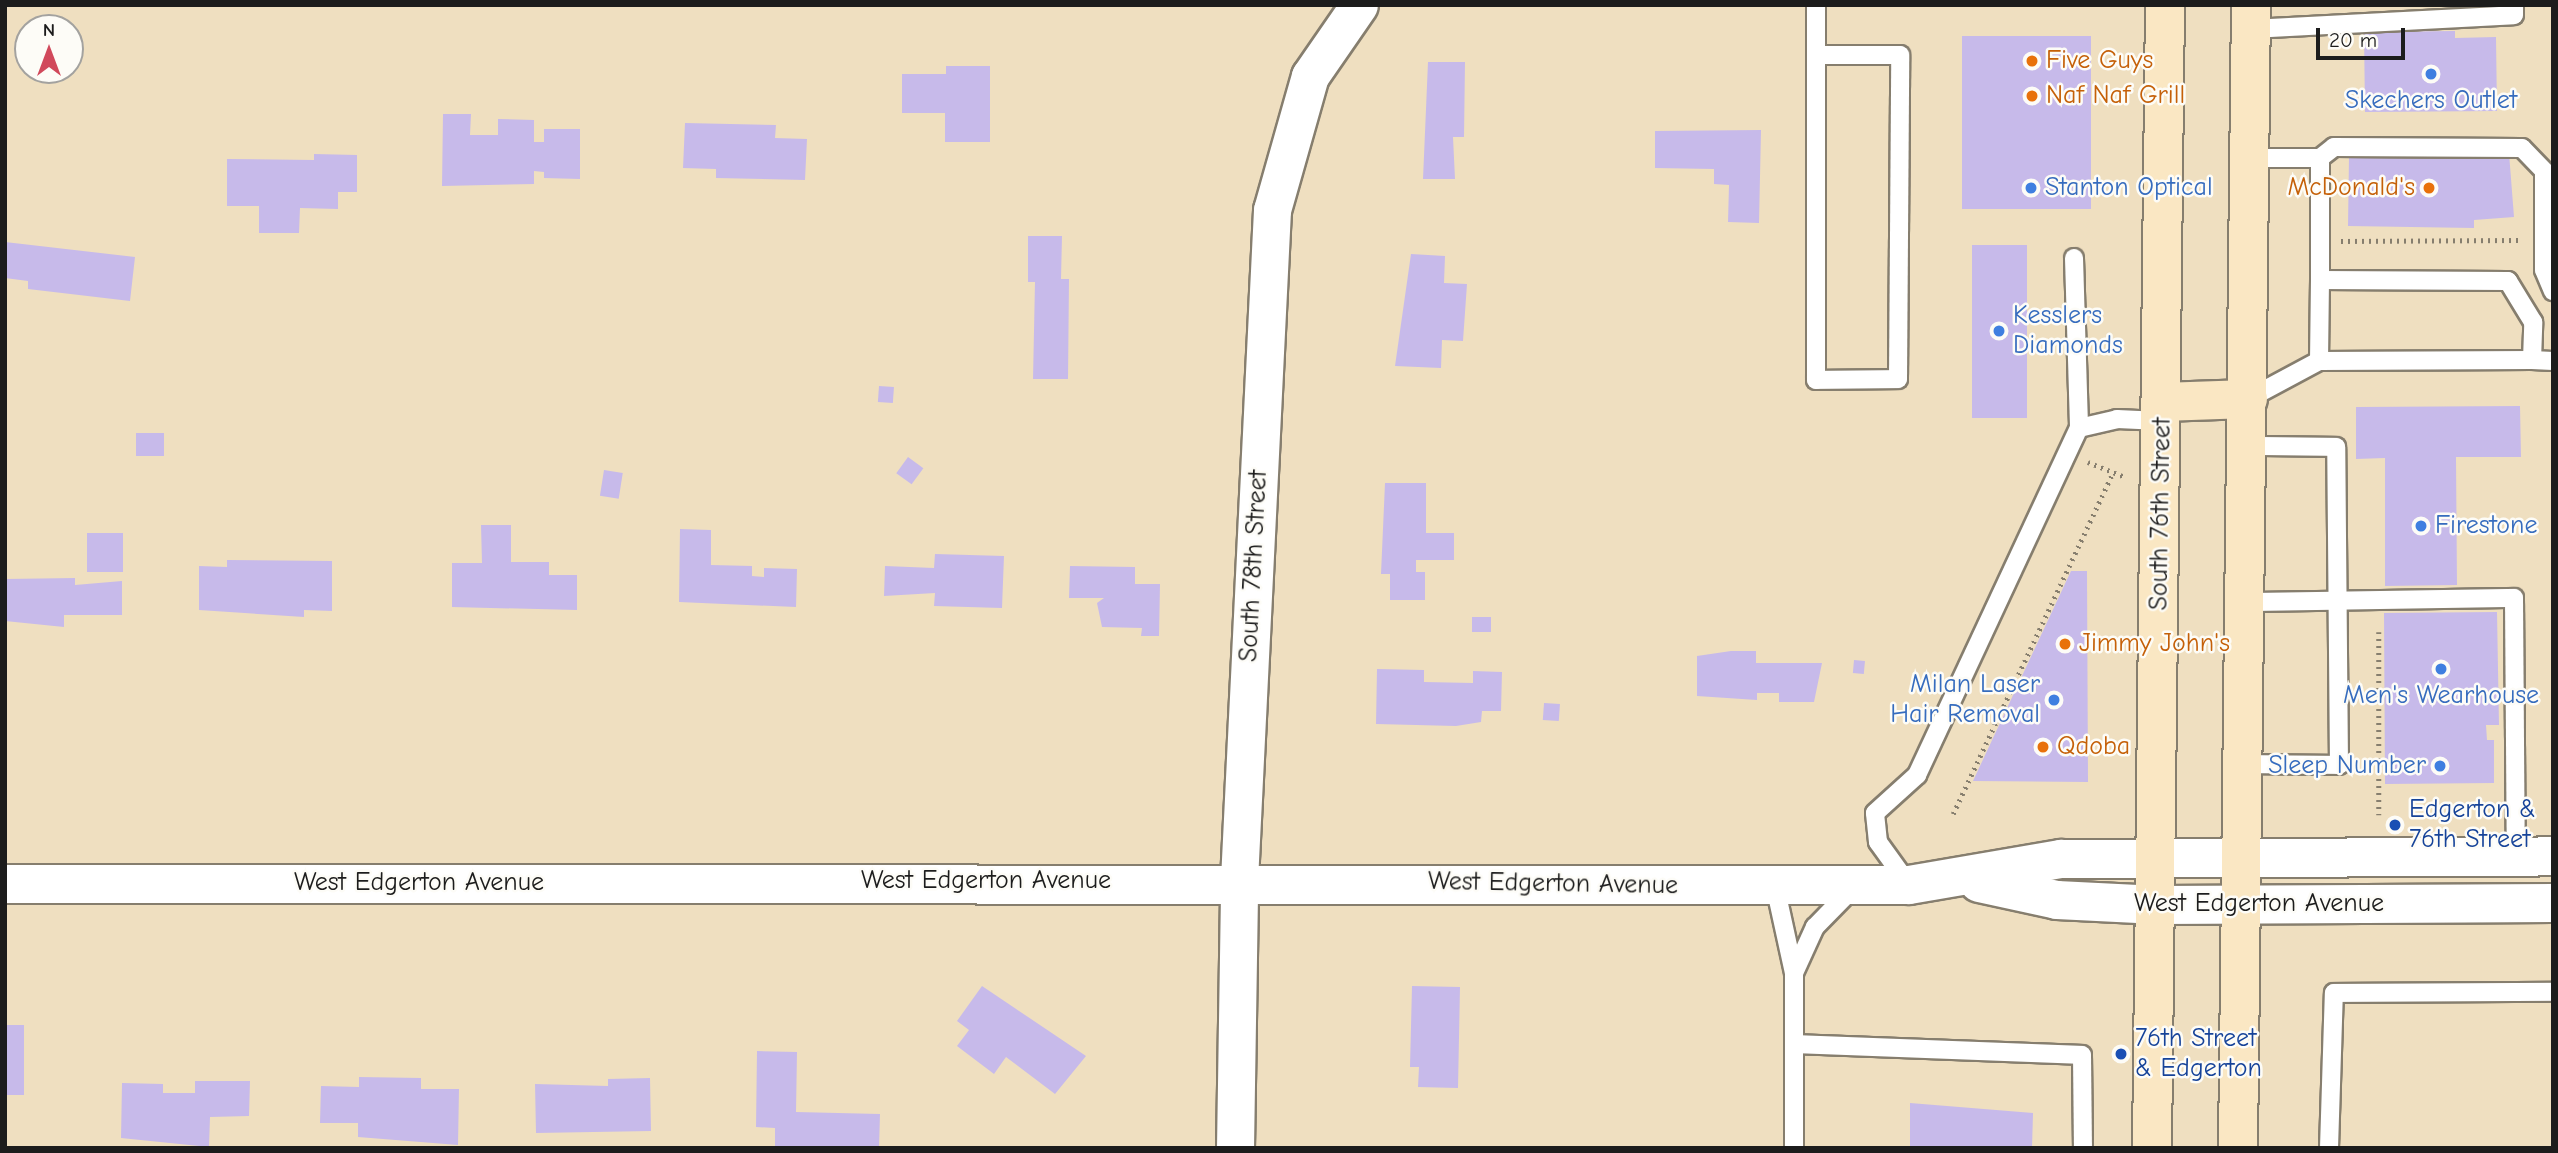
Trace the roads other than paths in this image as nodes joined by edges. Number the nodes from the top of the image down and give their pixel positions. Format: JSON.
{"nodes":[{"id":1,"x":1359,"y":5,"type":"edge"},
{"id":2,"x":1816,"y":5,"type":"edge"},
{"id":3,"x":2165,"y":5,"type":"edge"},
{"id":4,"x":2514,"y":5,"type":"edge"},
{"id":5,"x":2251,"y":17,"type":"edge"},
{"id":6,"x":1817,"y":55,"type":"junction"},
{"id":7,"x":2250,"y":158,"type":"junction"},
{"id":8,"x":2320,"y":158,"type":"junction"},
{"id":9,"x":2549,"y":219,"type":"edge"},
{"id":10,"x":2074,"y":258,"type":"dead end"},
{"id":11,"x":2320,"y":280,"type":"junction"},
{"id":12,"x":2553,"y":291,"type":"edge"},
{"id":13,"x":2532,"y":360,"type":"junction"},
{"id":14,"x":2319,"y":361,"type":"junction"},
{"id":15,"x":2553,"y":361,"type":"edge"},
{"id":16,"x":2248,"y":399,"type":"junction"},
{"id":17,"x":2161,"y":411,"type":"junction"},
{"id":18,"x":2078,"y":428,"type":"junction"},
{"id":19,"x":2248,"y":446,"type":"junction"},
{"id":20,"x":2338,"y":601,"type":"junction"},
{"id":21,"x":2246,"y":602,"type":"junction"},
{"id":22,"x":2245,"y":764,"type":"junction"},
{"id":23,"x":2158,"y":856,"type":"junction"},
{"id":24,"x":2534,"y":856,"type":"edge"},
{"id":25,"x":2244,"y":857,"type":"junction"},
{"id":26,"x":1239,"y":880,"type":"junction"},
{"id":27,"x":1967,"y":880,"type":"junction"},
{"id":28,"x":5,"y":884,"type":"edge"},
{"id":29,"x":1855,"y":885,"type":"junction"},
{"id":30,"x":1909,"y":885,"type":"junction"},
{"id":31,"x":1775,"y":886,"type":"junction"},
{"id":32,"x":2553,"y":903,"type":"edge"},
{"id":33,"x":2158,"y":905,"type":"junction"},
{"id":34,"x":2243,"y":906,"type":"junction"},
{"id":35,"x":1794,"y":972,"type":"junction"},
{"id":36,"x":2553,"y":992,"type":"edge"},
{"id":37,"x":1796,"y":1044,"type":"junction"},
{"id":38,"x":1235,"y":1148,"type":"edge"},
{"id":39,"x":1794,"y":1148,"type":"edge"},
{"id":40,"x":2083,"y":1148,"type":"edge"},
{"id":41,"x":2152,"y":1148,"type":"edge"},
{"id":42,"x":2238,"y":1148,"type":"edge"},
{"id":43,"x":2329,"y":1148,"type":"edge"}],
"edges":[{"from":1,"to":26,"type":"street","name":"South 78th Street"},
{"from":2,"to":6,"type":"lane"},
{"from":3,"to":17,"type":"main road","name":"South 76th Street"},
{"from":4,"to":5,"type":"lane"},
{"from":5,"to":7,"type":"main road"},
{"from":6,"to":6,"type":"lane"},
{"from":7,"to":8,"type":"lane"},
{"from":7,"to":16,"type":"main road"},
{"from":8,"to":9,"type":"lane"},
{"from":8,"to":11,"type":"lane"},
{"from":9,"to":12,"type":"lane"},
{"from":10,"to":18,"type":"lane"},
{"from":11,"to":13,"type":"lane"},
{"from":11,"to":14,"type":"lane"},
{"from":13,"to":14,"type":"lane"},
{"from":13,"to":15,"type":"lane"},
{"from":14,"to":16,"type":"lane"},
{"from":16,"to":17,"type":"main road"},
{"from":16,"to":19,"type":"main road"},
{"from":17,"to":18,"type":"lane"},
{"from":17,"to":23,"type":"main road","name":"South 76th Street"},
{"from":18,"to":30,"type":"lane"},
{"from":19,"to":20,"type":"lane"},
{"from":19,"to":21,"type":"main road"},
{"from":20,"to":21,"type":"lane"},
{"from":20,"to":22,"type":"lane"},
{"from":20,"to":24,"type":"lane"},
{"from":21,"to":22,"type":"main road"},
{"from":22,"to":25,"type":"main road"},
{"from":23,"to":25,"type":"street","name":"West Edgerton Avenue"},
{"from":23,"to":27,"type":"street","name":"West Edgerton Avenue"},
{"from":23,"to":33,"type":"main road","name":"South 76th Street"},
{"from":24,"to":25,"type":"street","name":"West Edgerton Avenue"},
{"from":25,"to":34,"type":"main road"},
{"from":26,"to":28,"type":"street","name":"West Edgerton Avenue"},
{"from":26,"to":31,"type":"street","name":"West Edgerton Avenue"},
{"from":26,"to":38,"type":"street","name":"South 78th Street"},
{"from":27,"to":30,"type":"street","name":"West Edgerton Avenue"},
{"from":27,"to":33,"type":"street","name":"West Edgerton Avenue"},
{"from":29,"to":30,"type":"street","name":"West Edgerton Avenue"},
{"from":29,"to":31,"type":"street","name":"West Edgerton Avenue"},
{"from":29,"to":35,"type":"lane"},
{"from":31,"to":35,"type":"lane"},
{"from":32,"to":34,"type":"street","name":"West Edgerton Avenue"},
{"from":33,"to":34,"type":"street","name":"West Edgerton Avenue"},
{"from":33,"to":41,"type":"main road","name":"South 76th Street"},
{"from":34,"to":42,"type":"main road"},
{"from":35,"to":37,"type":"lane"},
{"from":36,"to":43,"type":"lane"},
{"from":37,"to":39,"type":"lane"},
{"from":37,"to":40,"type":"lane"}]}
